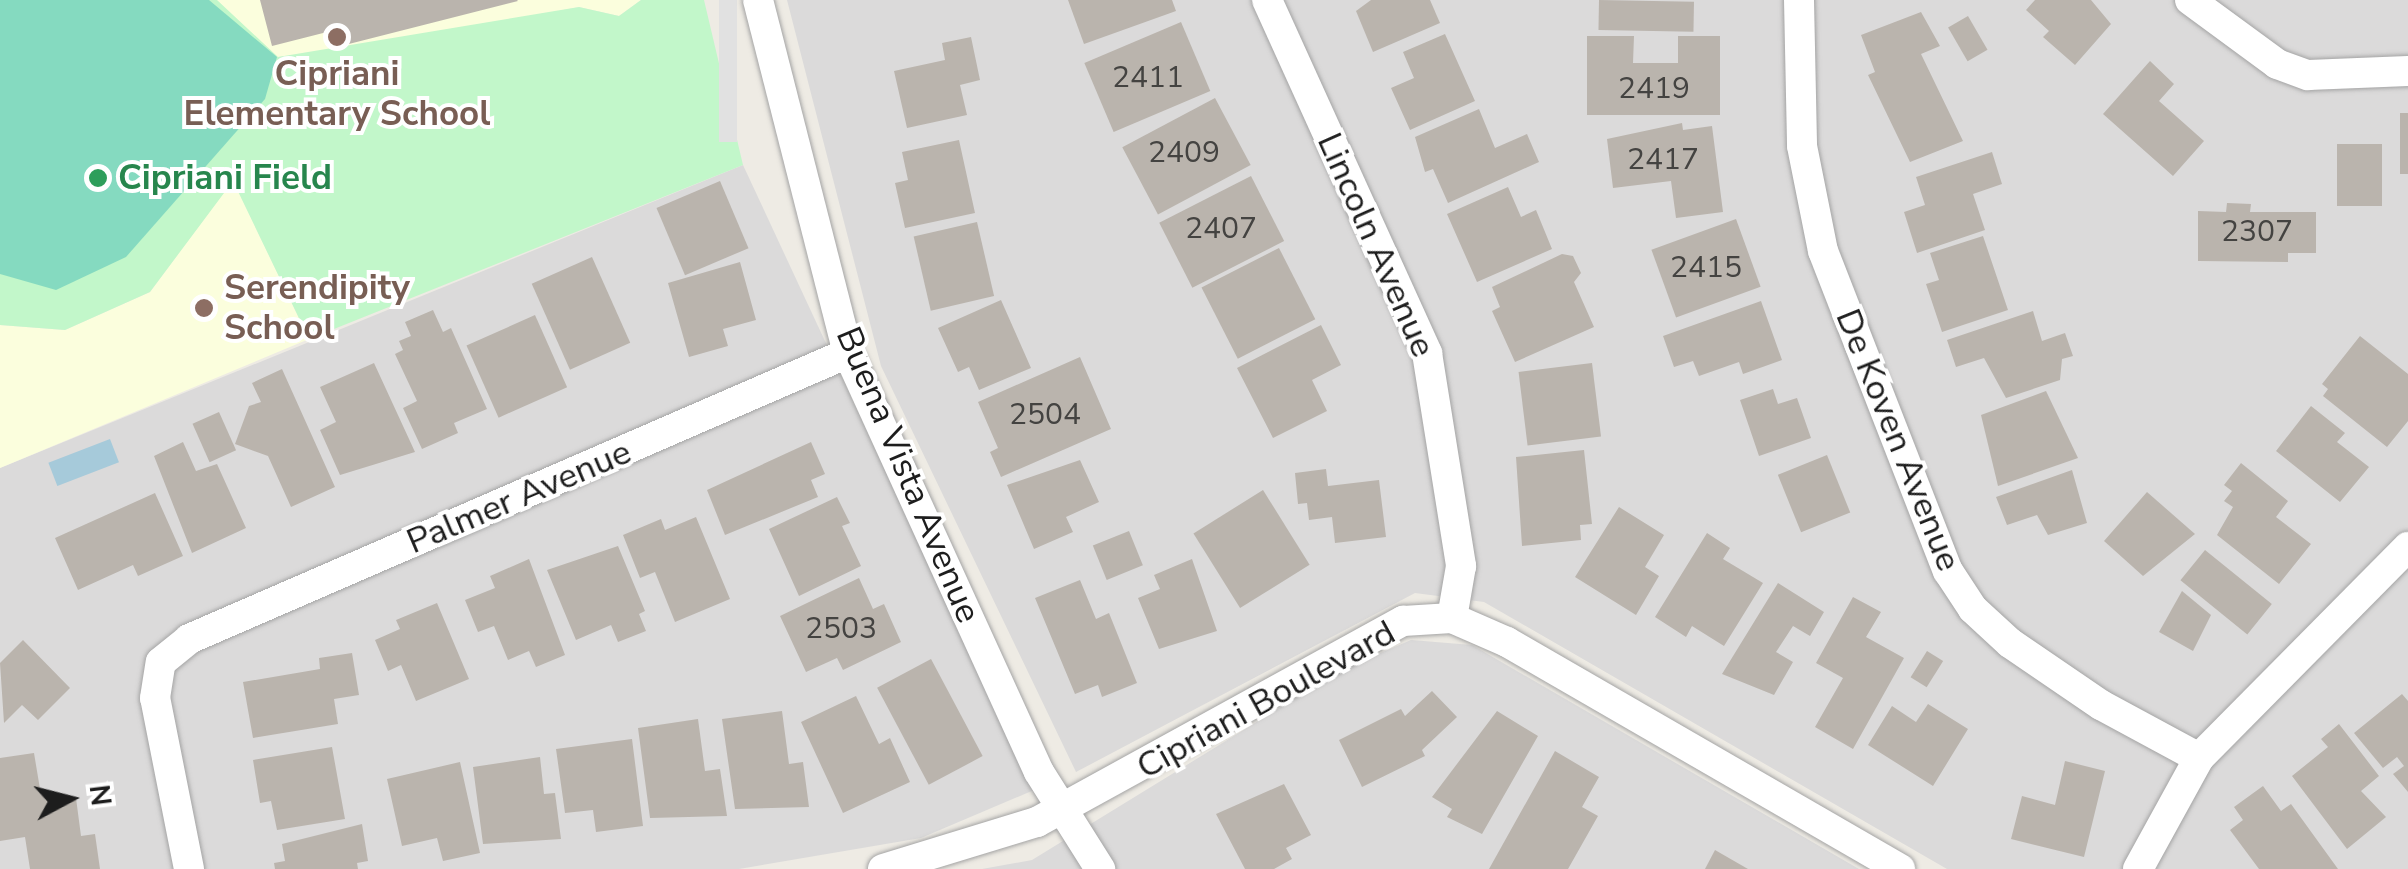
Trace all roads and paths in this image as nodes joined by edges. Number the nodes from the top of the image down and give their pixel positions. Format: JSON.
{"nodes":[{"id":1,"x":758,"y":0,"type":"edge"},
{"id":2,"x":1266,"y":0,"type":"edge"},
{"id":3,"x":1799,"y":0,"type":"edge"},
{"id":4,"x":2190,"y":0,"type":"edge"},
{"id":5,"x":2408,"y":71,"type":"edge"},
{"id":6,"x":848,"y":354,"type":"junction"},
{"id":7,"x":2408,"y":547,"type":"edge"},
{"id":8,"x":1452,"y":618,"type":"junction"},
{"id":9,"x":2199,"y":758,"type":"junction"},
{"id":10,"x":1066,"y":809,"type":"junction"},
{"id":11,"x":188,"y":869,"type":"edge"},
{"id":12,"x":883,"y":869,"type":"edge"},
{"id":13,"x":1100,"y":869,"type":"edge"},
{"id":14,"x":1900,"y":869,"type":"edge"},
{"id":15,"x":2138,"y":869,"type":"edge"}],
"edges":[{"from":1,"to":6,"type":"street","name":"Buena Vista Avenue"},
{"from":2,"to":8,"type":"street","name":"Lincoln Avenue"},
{"from":3,"to":9,"type":"street","name":"De Koven Avenue"},
{"from":4,"to":5,"type":"street"},
{"from":6,"to":10,"type":"street","name":"Buena Vista Avenue"},
{"from":6,"to":11,"type":"street","name":"Palmer Avenue"},
{"from":7,"to":9,"type":"street"},
{"from":8,"to":10,"type":"street","name":"Cipriani Boulevard"},
{"from":8,"to":14,"type":"street","name":"Cipriani Boulevard"},
{"from":9,"to":15,"type":"street"},
{"from":10,"to":12,"type":"street","name":"Cipriani Boulevard"},
{"from":10,"to":13,"type":"street","name":"Buena Vista Avenue"}]}
